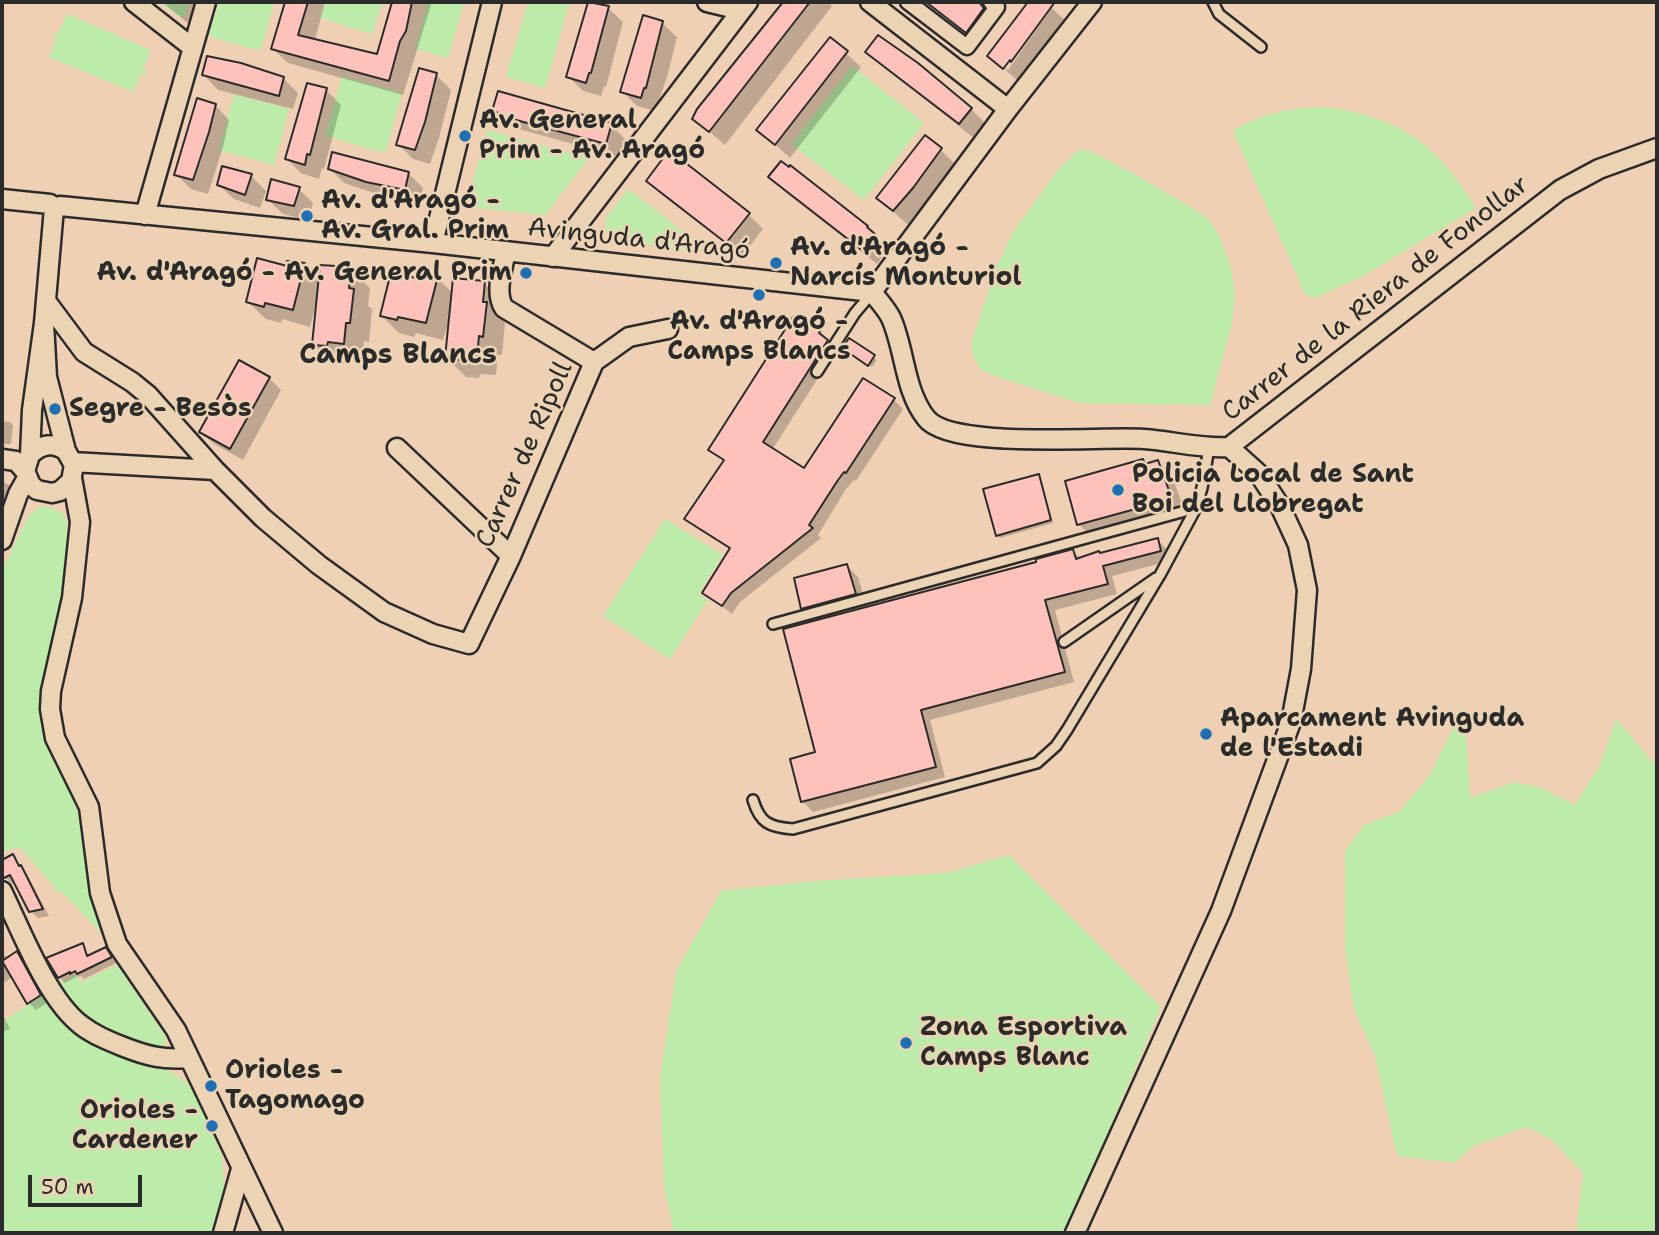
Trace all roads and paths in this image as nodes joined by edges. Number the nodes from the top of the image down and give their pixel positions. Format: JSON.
{"nodes":[{"id":1,"x":134,"y":2,"type":"edge"},
{"id":2,"x":206,"y":2,"type":"edge"},
{"id":3,"x":492,"y":2,"type":"edge"},
{"id":4,"x":707,"y":2,"type":"edge"},
{"id":5,"x":870,"y":2,"type":"edge"},
{"id":6,"x":908,"y":2,"type":"edge"},
{"id":7,"x":991,"y":2,"type":"edge"},
{"id":8,"x":1092,"y":2,"type":"edge"},
{"id":9,"x":1213,"y":2,"type":"edge"},
{"id":10,"x":744,"y":6,"type":"edge"},
{"id":11,"x":1261,"y":47,"type":"dead end"},
{"id":12,"x":193,"y":48,"type":"junction"},
{"id":13,"x":1008,"y":109,"type":"junction"},
{"id":14,"x":1657,"y":148,"type":"edge"},
{"id":15,"x":2,"y":191,"type":"edge"},
{"id":16,"x":2,"y":199,"type":"edge"},
{"id":17,"x":2,"y":207,"type":"edge"},
{"id":18,"x":54,"y":211,"type":"junction"},
{"id":19,"x":121,"y":212,"type":"junction"},
{"id":20,"x":145,"y":215,"type":"junction"},
{"id":21,"x":433,"y":243,"type":"junction"},
{"id":22,"x":506,"y":251,"type":"junction"},
{"id":23,"x":553,"y":257,"type":"junction"},
{"id":24,"x":872,"y":292,"type":"junction"},
{"id":25,"x":46,"y":301,"type":"junction"},
{"id":26,"x":44,"y":323,"type":"junction"},
{"id":27,"x":668,"y":329,"type":"dead end"},
{"id":28,"x":594,"y":362,"type":"junction"},
{"id":29,"x":817,"y":372,"type":"dead end"},
{"id":30,"x":1229,"y":447,"type":"junction"},
{"id":31,"x":397,"y":448,"type":"dead end"},
{"id":32,"x":1209,"y":448,"type":"junction"},
{"id":33,"x":2,"y":459,"type":"edge"},
{"id":34,"x":70,"y":464,"type":"junction"},
{"id":35,"x":27,"y":468,"type":"junction"},
{"id":36,"x":215,"y":470,"type":"junction"},
{"id":37,"x":48,"y":493,"type":"junction"},
{"id":38,"x":1195,"y":508,"type":"junction"},
{"id":39,"x":76,"y":549,"type":"junction"},
{"id":40,"x":511,"y":556,"type":"junction"},
{"id":41,"x":1160,"y":575,"type":"junction"},
{"id":42,"x":773,"y":624,"type":"dead end"},
{"id":43,"x":1064,"y":642,"type":"dead end"},
{"id":44,"x":753,"y":800,"type":"dead end"},
{"id":45,"x":2,"y":891,"type":"edge"},
{"id":46,"x":187,"y":1058,"type":"junction"},
{"id":47,"x":241,"y":1169,"type":"junction"},
{"id":48,"x":223,"y":1233,"type":"edge"},
{"id":49,"x":273,"y":1233,"type":"edge"},
{"id":50,"x":1074,"y":1233,"type":"edge"}],
"edges":[{"from":1,"to":12,"type":"street"},
{"from":2,"to":12,"type":"street"},
{"from":3,"to":21,"type":"street"},
{"from":4,"to":10,"type":"street"},
{"from":5,"to":13,"type":"street"},
{"from":6,"to":7,"type":"street"},
{"from":8,"to":13,"type":"street"},
{"from":9,"to":11,"type":"lane"},
{"from":10,"to":23,"type":"street"},
{"from":12,"to":20,"type":"street"},
{"from":13,"to":24,"type":"street"},
{"from":14,"to":30,"type":"street","name":"Carrer de la Riera de Fonollar"},
{"from":15,"to":19,"type":"street","name":"Avinguda d'Aragó"},
{"from":16,"to":18,"type":"street","name":"Avinguda d'Aragó"},
{"from":17,"to":18,"type":"street","name":"Avinguda d'Aragó"},
{"from":18,"to":19,"type":"street","name":"Avinguda d'Aragó"},
{"from":18,"to":25,"type":"street"},
{"from":19,"to":20,"type":"street","name":"Avinguda d'Aragó"},
{"from":20,"to":21,"type":"street","name":"Avinguda d'Aragó"},
{"from":21,"to":22,"type":"street","name":"Avinguda d'Aragó"},
{"from":22,"to":23,"type":"street","name":"Avinguda d'Aragó"},
{"from":22,"to":28,"type":"street"},
{"from":23,"to":24,"type":"street","name":"Avinguda d'Aragó"},
{"from":24,"to":29,"type":"lane"},
{"from":24,"to":32,"type":"street","name":"Carrer de la Riera de Fonollar"},
{"from":25,"to":26,"type":"street"},
{"from":25,"to":36,"type":"street"},
{"from":26,"to":34,"type":"street"},
{"from":26,"to":35,"type":"street"},
{"from":27,"to":28,"type":"street","name":"Carrer de Ripoll"},
{"from":28,"to":40,"type":"street","name":"Carrer de Ripoll"},
{"from":30,"to":32,"type":"street","name":"Carrer de la Riera de Fonollar"},
{"from":30,"to":50,"type":"street"},
{"from":31,"to":40,"type":"street"},
{"from":32,"to":38,"type":"lane"},
{"from":33,"to":35,"type":"street"},
{"from":34,"to":35,"type":"street"},
{"from":34,"to":36,"type":"street"},
{"from":34,"to":37,"type":"street"},
{"from":34,"to":39,"type":"street"},
{"from":35,"to":37,"type":"street"},
{"from":35,"to":37,"type":"street"},
{"from":36,"to":40,"type":"street","name":"Carrer de Ripoll"},
{"from":37,"to":39,"type":"street"},
{"from":38,"to":41,"type":"lane"},
{"from":38,"to":42,"type":"lane"},
{"from":39,"to":46,"type":"street"},
{"from":41,"to":43,"type":"lane"},
{"from":41,"to":44,"type":"lane"},
{"from":45,"to":46,"type":"street"},
{"from":46,"to":47,"type":"street"},
{"from":47,"to":48,"type":"street"},
{"from":47,"to":49,"type":"street"}]}
